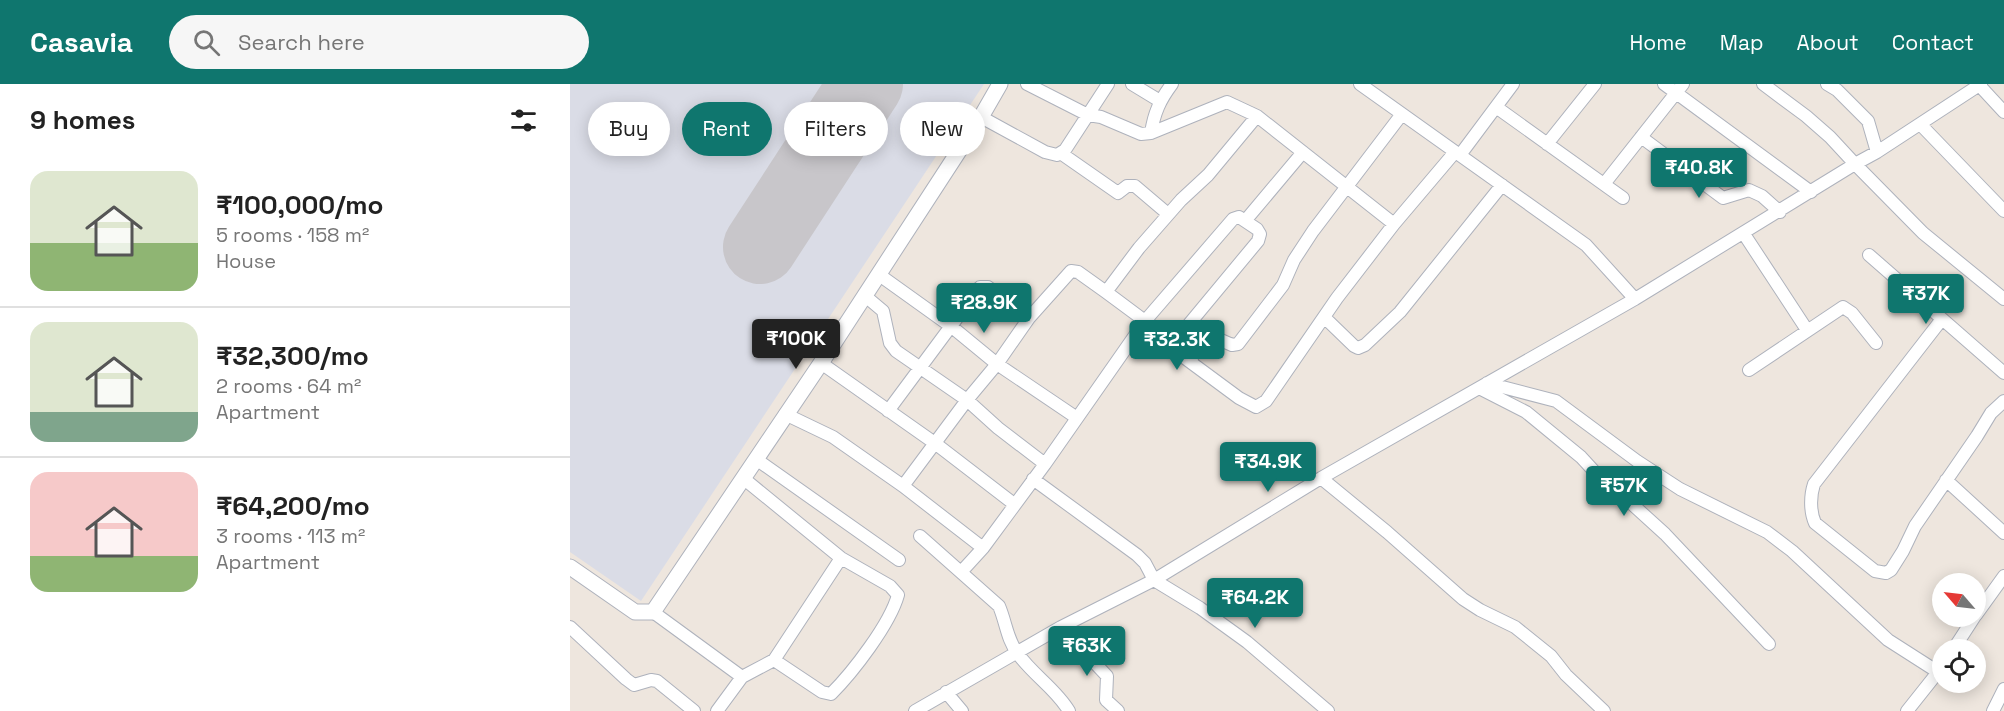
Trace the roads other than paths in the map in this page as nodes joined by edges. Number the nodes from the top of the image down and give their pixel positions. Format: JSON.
{"nodes":[{"id":1,"x":1000,"y":84,"type":"edge"},
{"id":2,"x":1027,"y":84,"type":"edge"},
{"id":3,"x":1108,"y":84,"type":"edge"},
{"id":4,"x":1132,"y":84,"type":"edge"},
{"id":5,"x":1172,"y":84,"type":"edge"},
{"id":6,"x":1513,"y":84,"type":"edge"},
{"id":7,"x":1595,"y":84,"type":"edge"},
{"id":8,"x":1664,"y":84,"type":"edge"},
{"id":9,"x":1763,"y":84,"type":"edge"},
{"id":10,"x":1980,"y":85,"type":"edge"},
{"id":11,"x":1365,"y":86,"type":"edge"},
{"id":12,"x":1835,"y":86,"type":"edge"},
{"id":13,"x":1680,"y":89,"type":"edge"},
{"id":14,"x":1160,"y":101,"type":"junction"},
{"id":15,"x":1496,"y":107,"type":"junction"},
{"id":16,"x":985,"y":110,"type":"edge"},
{"id":17,"x":2004,"y":112,"type":"edge"},
{"id":18,"x":1088,"y":114,"type":"junction"},
{"id":19,"x":1402,"y":114,"type":"junction"},
{"id":20,"x":1257,"y":116,"type":"junction"},
{"id":21,"x":985,"y":119,"type":"edge"},
{"id":22,"x":1920,"y":124,"type":"junction"},
{"id":23,"x":1151,"y":133,"type":"junction"},
{"id":24,"x":1641,"y":137,"type":"junction"},
{"id":25,"x":1547,"y":144,"type":"junction"},
{"id":26,"x":1303,"y":152,"type":"junction"},
{"id":27,"x":1877,"y":152,"type":"junction"},
{"id":28,"x":1062,"y":154,"type":"junction"},
{"id":29,"x":1458,"y":154,"type":"junction"},
{"id":30,"x":955,"y":156,"type":"edge"},
{"id":31,"x":1854,"y":164,"type":"junction"},
{"id":32,"x":1604,"y":184,"type":"junction"},
{"id":33,"x":1502,"y":185,"type":"junction"},
{"id":34,"x":1348,"y":187,"type":"junction"},
{"id":35,"x":1811,"y":192,"type":"junction"},
{"id":36,"x":1623,"y":198,"type":"dead end"},
{"id":37,"x":2004,"y":211,"type":"edge"},
{"id":38,"x":1780,"y":212,"type":"junction"},
{"id":39,"x":1168,"y":214,"type":"junction"},
{"id":40,"x":1245,"y":220,"type":"junction"},
{"id":41,"x":1394,"y":224,"type":"junction"},
{"id":42,"x":1744,"y":234,"type":"junction"},
{"id":43,"x":1869,"y":255,"type":"dead end"},
{"id":44,"x":878,"y":274,"type":"junction"},
{"id":45,"x":1106,"y":292,"type":"junction"},
{"id":46,"x":864,"y":295,"type":"junction"},
{"id":47,"x":1635,"y":299,"type":"junction"},
{"id":48,"x":2004,"y":299,"type":"edge"},
{"id":49,"x":1324,"y":317,"type":"junction"},
{"id":50,"x":1029,"y":318,"type":"junction"},
{"id":51,"x":1942,"y":319,"type":"junction"},
{"id":52,"x":1145,"y":321,"type":"junction"},
{"id":53,"x":952,"y":327,"type":"junction"},
{"id":54,"x":1807,"y":330,"type":"junction"},
{"id":55,"x":1876,"y":342,"type":"dead end"},
{"id":56,"x":1170,"y":347,"type":"junction"},
{"id":57,"x":1189,"y":361,"type":"junction"},
{"id":58,"x":821,"y":363,"type":"junction"},
{"id":59,"x":997,"y":364,"type":"junction"},
{"id":60,"x":920,"y":369,"type":"junction"},
{"id":61,"x":1749,"y":369,"type":"dead end"},
{"id":62,"x":2004,"y":373,"type":"edge"},
{"id":63,"x":1483,"y":386,"type":"junction"},
{"id":64,"x":967,"y":400,"type":"junction"},
{"id":65,"x":2004,"y":401,"type":"edge"},
{"id":66,"x":888,"y":411,"type":"junction"},
{"id":67,"x":785,"y":414,"type":"junction"},
{"id":68,"x":1077,"y":418,"type":"junction"},
{"id":69,"x":936,"y":444,"type":"junction"},
{"id":70,"x":756,"y":459,"type":"junction"},
{"id":71,"x":1045,"y":464,"type":"junction"},
{"id":72,"x":743,"y":478,"type":"junction"},
{"id":73,"x":1321,"y":478,"type":"junction"},
{"id":74,"x":1033,"y":479,"type":"junction"},
{"id":75,"x":1946,"y":480,"type":"junction"},
{"id":76,"x":903,"y":486,"type":"junction"},
{"id":77,"x":1014,"y":504,"type":"junction"},
{"id":78,"x":2004,"y":533,"type":"edge"},
{"id":79,"x":920,"y":536,"type":"dead end"},
{"id":80,"x":983,"y":548,"type":"junction"},
{"id":81,"x":841,"y":558,"type":"junction"},
{"id":82,"x":899,"y":560,"type":"dead end"},
{"id":83,"x":570,"y":567,"type":"edge"},
{"id":84,"x":962,"y":571,"type":"junction"},
{"id":85,"x":2004,"y":576,"type":"edge"},
{"id":86,"x":1154,"y":580,"type":"junction"},
{"id":87,"x":1986,"y":601,"type":"edge"},
{"id":88,"x":653,"y":612,"type":"junction"},
{"id":89,"x":570,"y":627,"type":"edge"},
{"id":90,"x":1061,"y":627,"type":"junction"},
{"id":91,"x":1769,"y":644,"type":"dead end"},
{"id":92,"x":1017,"y":653,"type":"junction"},
{"id":93,"x":774,"y":660,"type":"junction"},
{"id":94,"x":1932,"y":665,"type":"edge"},
{"id":95,"x":742,"y":677,"type":"junction"},
{"id":96,"x":1932,"y":679,"type":"edge"},
{"id":97,"x":2004,"y":689,"type":"edge"},
{"id":98,"x":946,"y":693,"type":"junction"},
{"id":99,"x":694,"y":711,"type":"edge"},
{"id":100,"x":717,"y":711,"type":"edge"},
{"id":101,"x":915,"y":711,"type":"edge"},
{"id":102,"x":962,"y":711,"type":"edge"},
{"id":103,"x":1069,"y":711,"type":"edge"},
{"id":104,"x":1118,"y":711,"type":"edge"},
{"id":105,"x":1328,"y":711,"type":"edge"},
{"id":106,"x":1604,"y":711,"type":"edge"},
{"id":107,"x":1907,"y":711,"type":"edge"},
{"id":108,"x":1993,"y":711,"type":"edge"}],
"edges":[{"from":1,"to":16,"type":"street"},
{"from":2,"to":18,"type":"street"},
{"from":3,"to":18,"type":"street"},
{"from":4,"to":14,"type":"street"},
{"from":5,"to":14,"type":"street"},
{"from":6,"to":15,"type":"street"},
{"from":7,"to":25,"type":"street"},
{"from":8,"to":13,"type":"street"},
{"from":9,"to":31,"type":"street"},
{"from":10,"to":17,"type":"street"},
{"from":10,"to":22,"type":"street"},
{"from":11,"to":19,"type":"street"},
{"from":12,"to":27,"type":"street"},
{"from":13,"to":24,"type":"street"},
{"from":13,"to":35,"type":"street"},
{"from":14,"to":23,"type":"street"},
{"from":15,"to":25,"type":"street"},
{"from":15,"to":29,"type":"street"},
{"from":18,"to":23,"type":"street"},
{"from":18,"to":28,"type":"street"},
{"from":19,"to":29,"type":"street"},
{"from":19,"to":34,"type":"street"},
{"from":20,"to":23,"type":"street"},
{"from":20,"to":26,"type":"street"},
{"from":20,"to":39,"type":"street"},
{"from":21,"to":28,"type":"street"},
{"from":22,"to":27,"type":"street"},
{"from":22,"to":37,"type":"street"},
{"from":24,"to":32,"type":"street"},
{"from":24,"to":38,"type":"street"},
{"from":25,"to":32,"type":"street"},
{"from":26,"to":34,"type":"street"},
{"from":26,"to":40,"type":"street"},
{"from":27,"to":31,"type":"street"},
{"from":28,"to":39,"type":"street"},
{"from":29,"to":33,"type":"street"},
{"from":29,"to":41,"type":"street"},
{"from":30,"to":44,"type":"street"},
{"from":31,"to":35,"type":"street"},
{"from":31,"to":48,"type":"street"},
{"from":32,"to":36,"type":"street"},
{"from":33,"to":47,"type":"street"},
{"from":33,"to":49,"type":"street"},
{"from":34,"to":41,"type":"street"},
{"from":34,"to":57,"type":"street"},
{"from":35,"to":38,"type":"street"},
{"from":38,"to":42,"type":"street"},
{"from":39,"to":45,"type":"street"},
{"from":40,"to":52,"type":"street"},
{"from":40,"to":56,"type":"street"},
{"from":41,"to":49,"type":"street"},
{"from":42,"to":47,"type":"street"},
{"from":42,"to":54,"type":"street"},
{"from":43,"to":51,"type":"street"},
{"from":44,"to":46,"type":"street"},
{"from":44,"to":53,"type":"street"},
{"from":45,"to":50,"type":"street"},
{"from":45,"to":52,"type":"street"},
{"from":46,"to":58,"type":"street"},
{"from":46,"to":60,"type":"street"},
{"from":47,"to":63,"type":"street"},
{"from":49,"to":57,"type":"street"},
{"from":50,"to":53,"type":"street"},
{"from":50,"to":59,"type":"street"},
{"from":51,"to":62,"type":"street"},
{"from":51,"to":75,"type":"street"},
{"from":52,"to":56,"type":"street"},
{"from":52,"to":68,"type":"street"},
{"from":53,"to":59,"type":"street"},
{"from":53,"to":60,"type":"street"},
{"from":54,"to":55,"type":"street"},
{"from":54,"to":61,"type":"street"},
{"from":56,"to":57,"type":"street"},
{"from":58,"to":66,"type":"street"},
{"from":58,"to":67,"type":"street"},
{"from":59,"to":64,"type":"street"},
{"from":59,"to":68,"type":"street"},
{"from":60,"to":64,"type":"street"},
{"from":60,"to":66,"type":"street"},
{"from":63,"to":73,"type":"street"},
{"from":63,"to":91,"type":"street"},
{"from":63,"to":94,"type":"street"},
{"from":64,"to":69,"type":"street"},
{"from":64,"to":71,"type":"street"},
{"from":65,"to":75,"type":"street"},
{"from":66,"to":69,"type":"street"},
{"from":67,"to":70,"type":"street"},
{"from":67,"to":76,"type":"street"},
{"from":68,"to":71,"type":"street"},
{"from":69,"to":76,"type":"street"},
{"from":69,"to":77,"type":"street"},
{"from":70,"to":72,"type":"street"},
{"from":70,"to":82,"type":"street"},
{"from":71,"to":74,"type":"street"},
{"from":72,"to":81,"type":"street"},
{"from":72,"to":88,"type":"street"},
{"from":73,"to":86,"type":"street"},
{"from":73,"to":106,"type":"street"},
{"from":74,"to":77,"type":"street"},
{"from":74,"to":86,"type":"street"},
{"from":75,"to":78,"type":"street"},
{"from":76,"to":80,"type":"street"},
{"from":77,"to":80,"type":"street"},
{"from":79,"to":84,"type":"street"},
{"from":80,"to":84,"type":"street"},
{"from":81,"to":93,"type":"street"},
{"from":81,"to":93,"type":"street"},
{"from":83,"to":88,"type":"street"},
{"from":84,"to":92,"type":"street"},
{"from":85,"to":87,"type":"street"},
{"from":86,"to":90,"type":"street"},
{"from":86,"to":105,"type":"street"},
{"from":88,"to":95,"type":"street"},
{"from":89,"to":99,"type":"street"},
{"from":90,"to":92,"type":"street"},
{"from":90,"to":104,"type":"street"},
{"from":92,"to":98,"type":"street"},
{"from":92,"to":103,"type":"street"},
{"from":93,"to":95,"type":"street"},
{"from":95,"to":100,"type":"street"},
{"from":96,"to":107,"type":"street"},
{"from":97,"to":108,"type":"street"},
{"from":98,"to":101,"type":"street"},
{"from":98,"to":102,"type":"street"}]}
